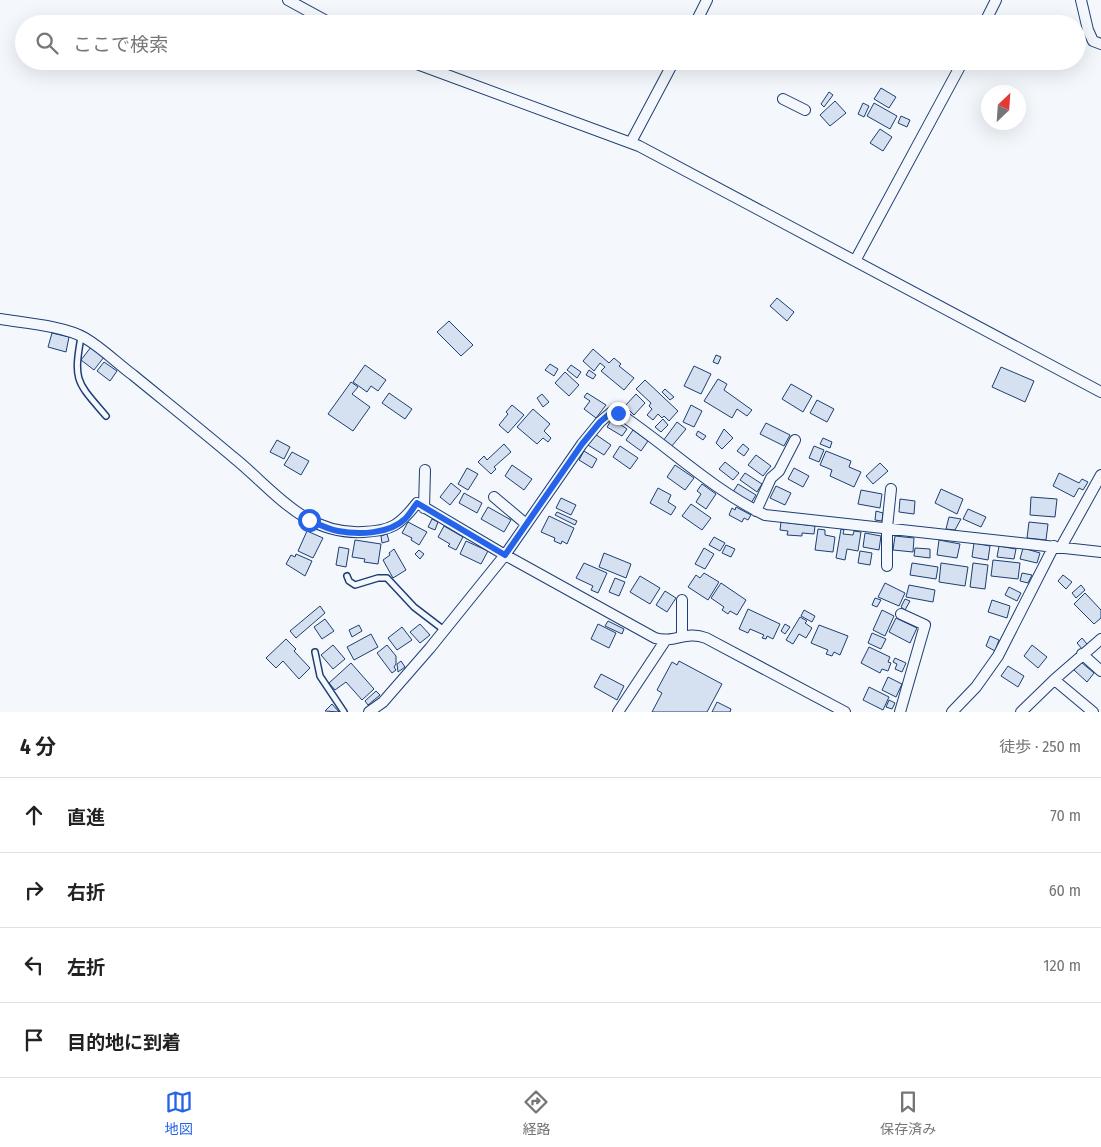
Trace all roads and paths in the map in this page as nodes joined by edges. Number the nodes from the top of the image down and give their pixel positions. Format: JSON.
{"nodes":[{"id":1,"x":288,"y":0,"type":"edge"},
{"id":2,"x":707,"y":0,"type":"edge"},
{"id":3,"x":996,"y":0,"type":"edge"},
{"id":4,"x":1081,"y":0,"type":"edge"},
{"id":5,"x":316,"y":15,"type":"edge"},
{"id":6,"x":700,"y":15,"type":"edge"},
{"id":7,"x":988,"y":15,"type":"edge"},
{"id":8,"x":1084,"y":15,"type":"edge"},
{"id":9,"x":1086,"y":21,"type":"edge"},
{"id":10,"x":1101,"y":44,"type":"edge"},
{"id":11,"x":434,"y":70,"type":"edge"},
{"id":12,"x":669,"y":70,"type":"edge"},
{"id":13,"x":958,"y":70,"type":"edge"},
{"id":14,"x":784,"y":99,"type":"dead end"},
{"id":15,"x":805,"y":110,"type":"dead end"},
{"id":16,"x":631,"y":142,"type":"junction"},
{"id":17,"x":855,"y":261,"type":"junction"},
{"id":18,"x":0,"y":319,"type":"edge"},
{"id":19,"x":81,"y":336,"type":"junction"},
{"id":20,"x":1101,"y":392,"type":"edge"},
{"id":21,"x":106,"y":416,"type":"dead end"},
{"id":22,"x":795,"y":440,"type":"dead end"},
{"id":23,"x":425,"y":470,"type":"dead end"},
{"id":24,"x":1101,"y":476,"type":"edge"},
{"id":25,"x":891,"y":489,"type":"dead end"},
{"id":26,"x":494,"y":497,"type":"dead end"},
{"id":27,"x":424,"y":508,"type":"junction"},
{"id":28,"x":756,"y":511,"type":"junction"},
{"id":29,"x":526,"y":524,"type":"junction"},
{"id":30,"x":887,"y":528,"type":"junction"},
{"id":31,"x":1057,"y":547,"type":"junction"},
{"id":32,"x":1101,"y":552,"type":"edge"},
{"id":33,"x":505,"y":555,"type":"junction"},
{"id":34,"x":887,"y":566,"type":"dead end"},
{"id":35,"x":347,"y":576,"type":"dead end"},
{"id":36,"x":682,"y":600,"type":"dead end"},
{"id":37,"x":901,"y":614,"type":"dead end"},
{"id":38,"x":444,"y":630,"type":"junction"},
{"id":39,"x":682,"y":636,"type":"junction"},
{"id":40,"x":1101,"y":639,"type":"edge"},
{"id":41,"x":665,"y":641,"type":"junction"},
{"id":42,"x":315,"y":652,"type":"dead end"},
{"id":43,"x":1082,"y":654,"type":"junction"},
{"id":44,"x":1101,"y":671,"type":"edge"},
{"id":45,"x":1055,"y":679,"type":"junction"},
{"id":46,"x":344,"y":712,"type":"edge"},
{"id":47,"x":370,"y":712,"type":"edge"},
{"id":48,"x":618,"y":712,"type":"edge"},
{"id":49,"x":845,"y":712,"type":"edge"},
{"id":50,"x":900,"y":712,"type":"edge"},
{"id":51,"x":952,"y":712,"type":"edge"},
{"id":52,"x":1021,"y":712,"type":"edge"},
{"id":53,"x":1093,"y":712,"type":"edge"}],
"edges":[{"from":1,"to":5,"type":"street"},
{"from":2,"to":6,"type":"street"},
{"from":3,"to":7,"type":"street"},
{"from":4,"to":8,"type":"street"},
{"from":9,"to":10,"type":"street"},
{"from":11,"to":16,"type":"street"},
{"from":12,"to":16,"type":"street"},
{"from":13,"to":17,"type":"street"},
{"from":14,"to":15,"type":"street"},
{"from":16,"to":17,"type":"street"},
{"from":17,"to":20,"type":"street"},
{"from":18,"to":19,"type":"street"},
{"from":19,"to":21,"type":"lane"},
{"from":19,"to":27,"type":"street"},
{"from":22,"to":28,"type":"street"},
{"from":23,"to":27,"type":"street"},
{"from":24,"to":31,"type":"street"},
{"from":25,"to":30,"type":"street"},
{"from":26,"to":29,"type":"street"},
{"from":27,"to":33,"type":"street"},
{"from":28,"to":29,"type":"street"},
{"from":28,"to":30,"type":"street"},
{"from":29,"to":33,"type":"street"},
{"from":30,"to":31,"type":"street"},
{"from":30,"to":34,"type":"street"},
{"from":31,"to":32,"type":"street"},
{"from":31,"to":51,"type":"street"},
{"from":33,"to":38,"type":"street"},
{"from":33,"to":41,"type":"street"},
{"from":35,"to":38,"type":"lane"},
{"from":36,"to":39,"type":"street"},
{"from":37,"to":50,"type":"street"},
{"from":38,"to":47,"type":"street"},
{"from":39,"to":41,"type":"street"},
{"from":39,"to":49,"type":"street"},
{"from":40,"to":43,"type":"street"},
{"from":41,"to":48,"type":"street"},
{"from":42,"to":46,"type":"lane"},
{"from":43,"to":44,"type":"street"},
{"from":43,"to":45,"type":"street"},
{"from":45,"to":52,"type":"street"},
{"from":45,"to":53,"type":"street"}]}
